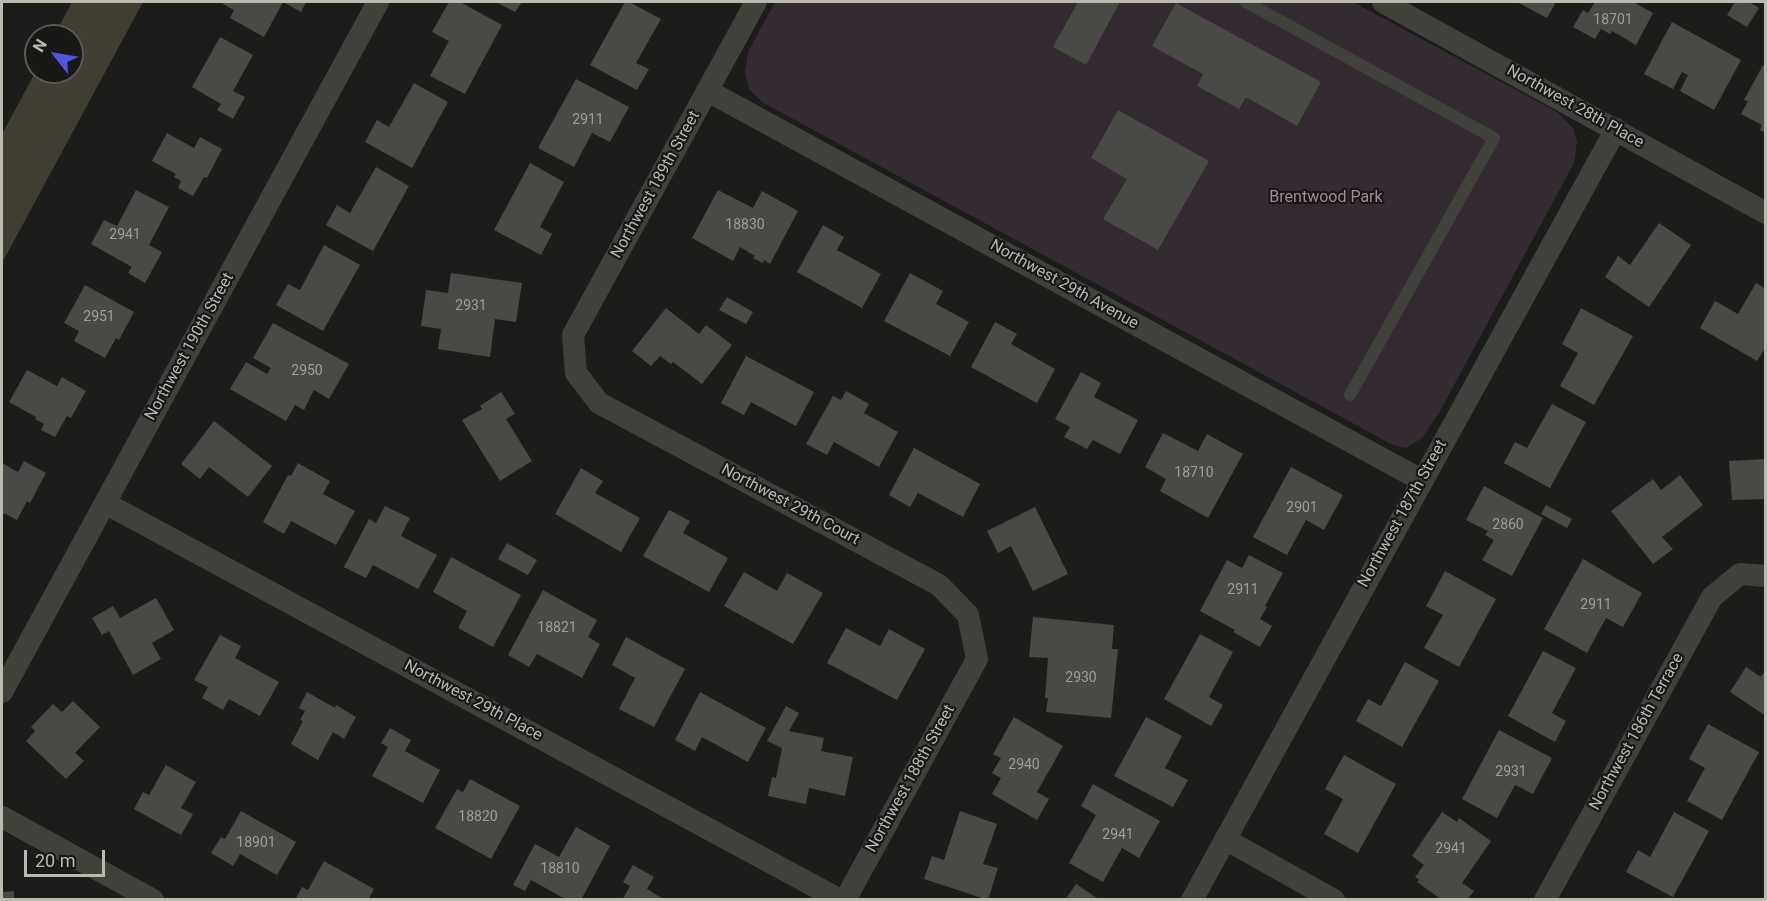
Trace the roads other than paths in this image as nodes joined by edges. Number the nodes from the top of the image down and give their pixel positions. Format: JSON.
{"nodes":[{"id":1,"x":378,"y":2,"type":"edge"},
{"id":2,"x":756,"y":2,"type":"edge"},
{"id":3,"x":1246,"y":2,"type":"edge"},
{"id":4,"x":1383,"y":2,"type":"edge"},
{"id":5,"x":708,"y":91,"type":"junction"},
{"id":6,"x":1616,"y":129,"type":"junction"},
{"id":7,"x":1766,"y":213,"type":"edge"},
{"id":8,"x":576,"y":373,"type":"joint"},
{"id":9,"x":1350,"y":395,"type":"dead end"},
{"id":10,"x":1421,"y":480,"type":"junction"},
{"id":11,"x":105,"y":503,"type":"junction"},
{"id":12,"x":1766,"y":576,"type":"edge"},
{"id":13,"x":977,"y":659,"type":"joint"},
{"id":14,"x":2,"y":692,"type":"edge"},
{"id":15,"x":2,"y":817,"type":"edge"},
{"id":16,"x":1225,"y":839,"type":"junction"},
{"id":17,"x":153,"y":900,"type":"edge"},
{"id":18,"x":840,"y":900,"type":"edge"},
{"id":19,"x":845,"y":900,"type":"edge"},
{"id":20,"x":1192,"y":900,"type":"edge"},
{"id":21,"x":1334,"y":900,"type":"edge"},
{"id":22,"x":1545,"y":900,"type":"edge"}],
"edges":[{"from":1,"to":11,"type":"street","name":"Northwest 190th Street"},
{"from":2,"to":5,"type":"street","name":"Northwest 189th Street"},
{"from":3,"to":9,"type":"lane"},
{"from":4,"to":6,"type":"street","name":"Northwest 28th Place"},
{"from":5,"to":8,"type":"street","name":"Northwest 189th Street"},
{"from":5,"to":10,"type":"street","name":"Northwest 29th Avenue"},
{"from":6,"to":7,"type":"street","name":"Northwest 28th Place"},
{"from":6,"to":10,"type":"street","name":"Northwest 187th Street"},
{"from":8,"to":13,"type":"street","name":"Northwest 29th Court"},
{"from":10,"to":16,"type":"street","name":"Northwest 187th Street"},
{"from":11,"to":14,"type":"street","name":"Northwest 190th Street"},
{"from":11,"to":18,"type":"street","name":"Northwest 29th Place"},
{"from":12,"to":22,"type":"street","name":"Northwest 186th Terrace"},
{"from":13,"to":19,"type":"street","name":"Northwest 188th Street"},
{"from":15,"to":17,"type":"street"},
{"from":16,"to":20,"type":"street","name":"Northwest 187th Street"},
{"from":16,"to":21,"type":"street"}]}
